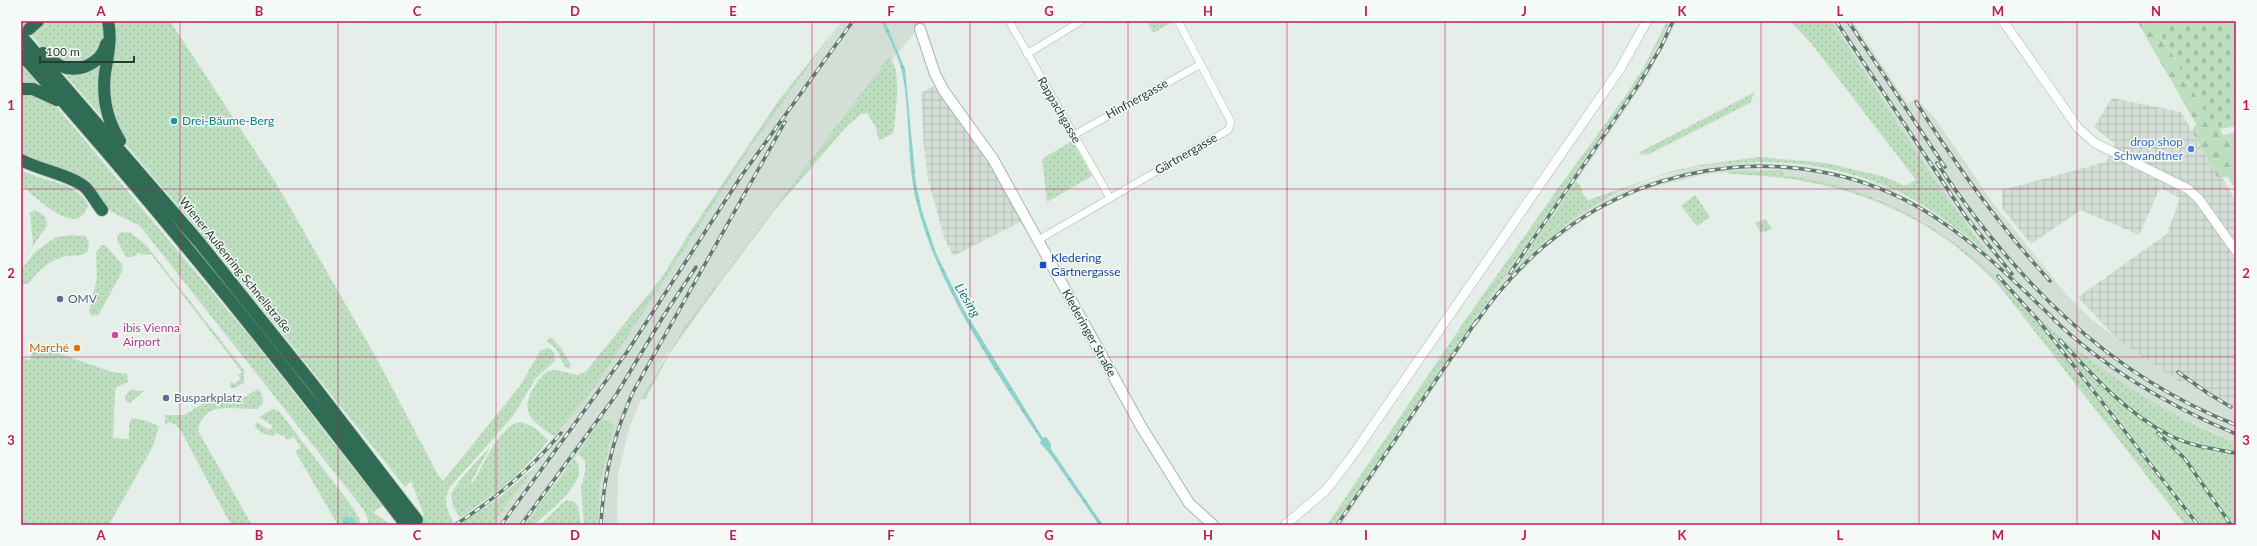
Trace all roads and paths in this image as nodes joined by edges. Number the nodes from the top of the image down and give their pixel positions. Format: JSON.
{"nodes":[{"id":1,"x":103,"y":21,"type":"edge"},
{"id":2,"x":108,"y":21,"type":"edge"},
{"id":3,"x":1009,"y":21,"type":"edge"},
{"id":4,"x":1081,"y":21,"type":"edge"},
{"id":5,"x":1178,"y":21,"type":"edge"},
{"id":6,"x":1647,"y":21,"type":"edge"},
{"id":7,"x":2003,"y":21,"type":"edge"},
{"id":8,"x":28,"y":27,"type":"edge"},
{"id":9,"x":920,"y":29,"type":"tunnel mouth"},
{"id":10,"x":21,"y":54,"type":"edge"},
{"id":11,"x":1027,"y":54,"type":"junction"},
{"id":12,"x":1201,"y":64,"type":"junction"},
{"id":13,"x":21,"y":89,"type":"edge"},
{"id":14,"x":68,"y":106,"type":"junction"},
{"id":15,"x":1074,"y":134,"type":"junction"},
{"id":16,"x":21,"y":160,"type":"edge"},
{"id":17,"x":132,"y":163,"type":"junction"},
{"id":18,"x":21,"y":166,"type":"edge"},
{"id":19,"x":1110,"y":198,"type":"junction"},
{"id":20,"x":1038,"y":240,"type":"junction"},
{"id":21,"x":2236,"y":251,"type":"edge"},
{"id":22,"x":412,"y":523,"type":"edge"},
{"id":23,"x":1213,"y":525,"type":"edge"},
{"id":24,"x":1285,"y":525,"type":"edge"}],
"edges":[{"from":1,"to":8,"type":"highway"},
{"from":2,"to":17,"type":"highway"},
{"from":3,"to":11,"type":"street","name":"Rappachgasse"},
{"from":4,"to":11,"type":"street"},
{"from":5,"to":12,"type":"street","name":"Gärtnergasse"},
{"from":6,"to":24,"type":"street"},
{"from":7,"to":21,"type":"street"},
{"from":8,"to":17,"type":"highway","name":"Wiener Außenring Schnellstraße"},
{"from":9,"to":20,"type":"main road","name":"Klederinger Straße"},
{"from":10,"to":14,"type":"highway","name":"Wiener Außenring Schnellstraße"},
{"from":11,"to":15,"type":"street","name":"Rappachgasse"},
{"from":12,"to":15,"type":"street","name":"Hinfnergasse"},
{"from":12,"to":19,"type":"street","name":"Gärtnergasse"},
{"from":13,"to":14,"type":"highway"},
{"from":14,"to":22,"type":"highway","name":"Wiener Außenring Schnellstraße"},
{"from":15,"to":19,"type":"street","name":"Rappachgasse"},
{"from":16,"to":18,"type":"highway"},
{"from":17,"to":22,"type":"highway","name":"Wiener Außenring Schnellstraße"},
{"from":19,"to":20,"type":"street","name":"Gärtnergasse"},
{"from":20,"to":23,"type":"main road","name":"Klederinger Straße"}]}
